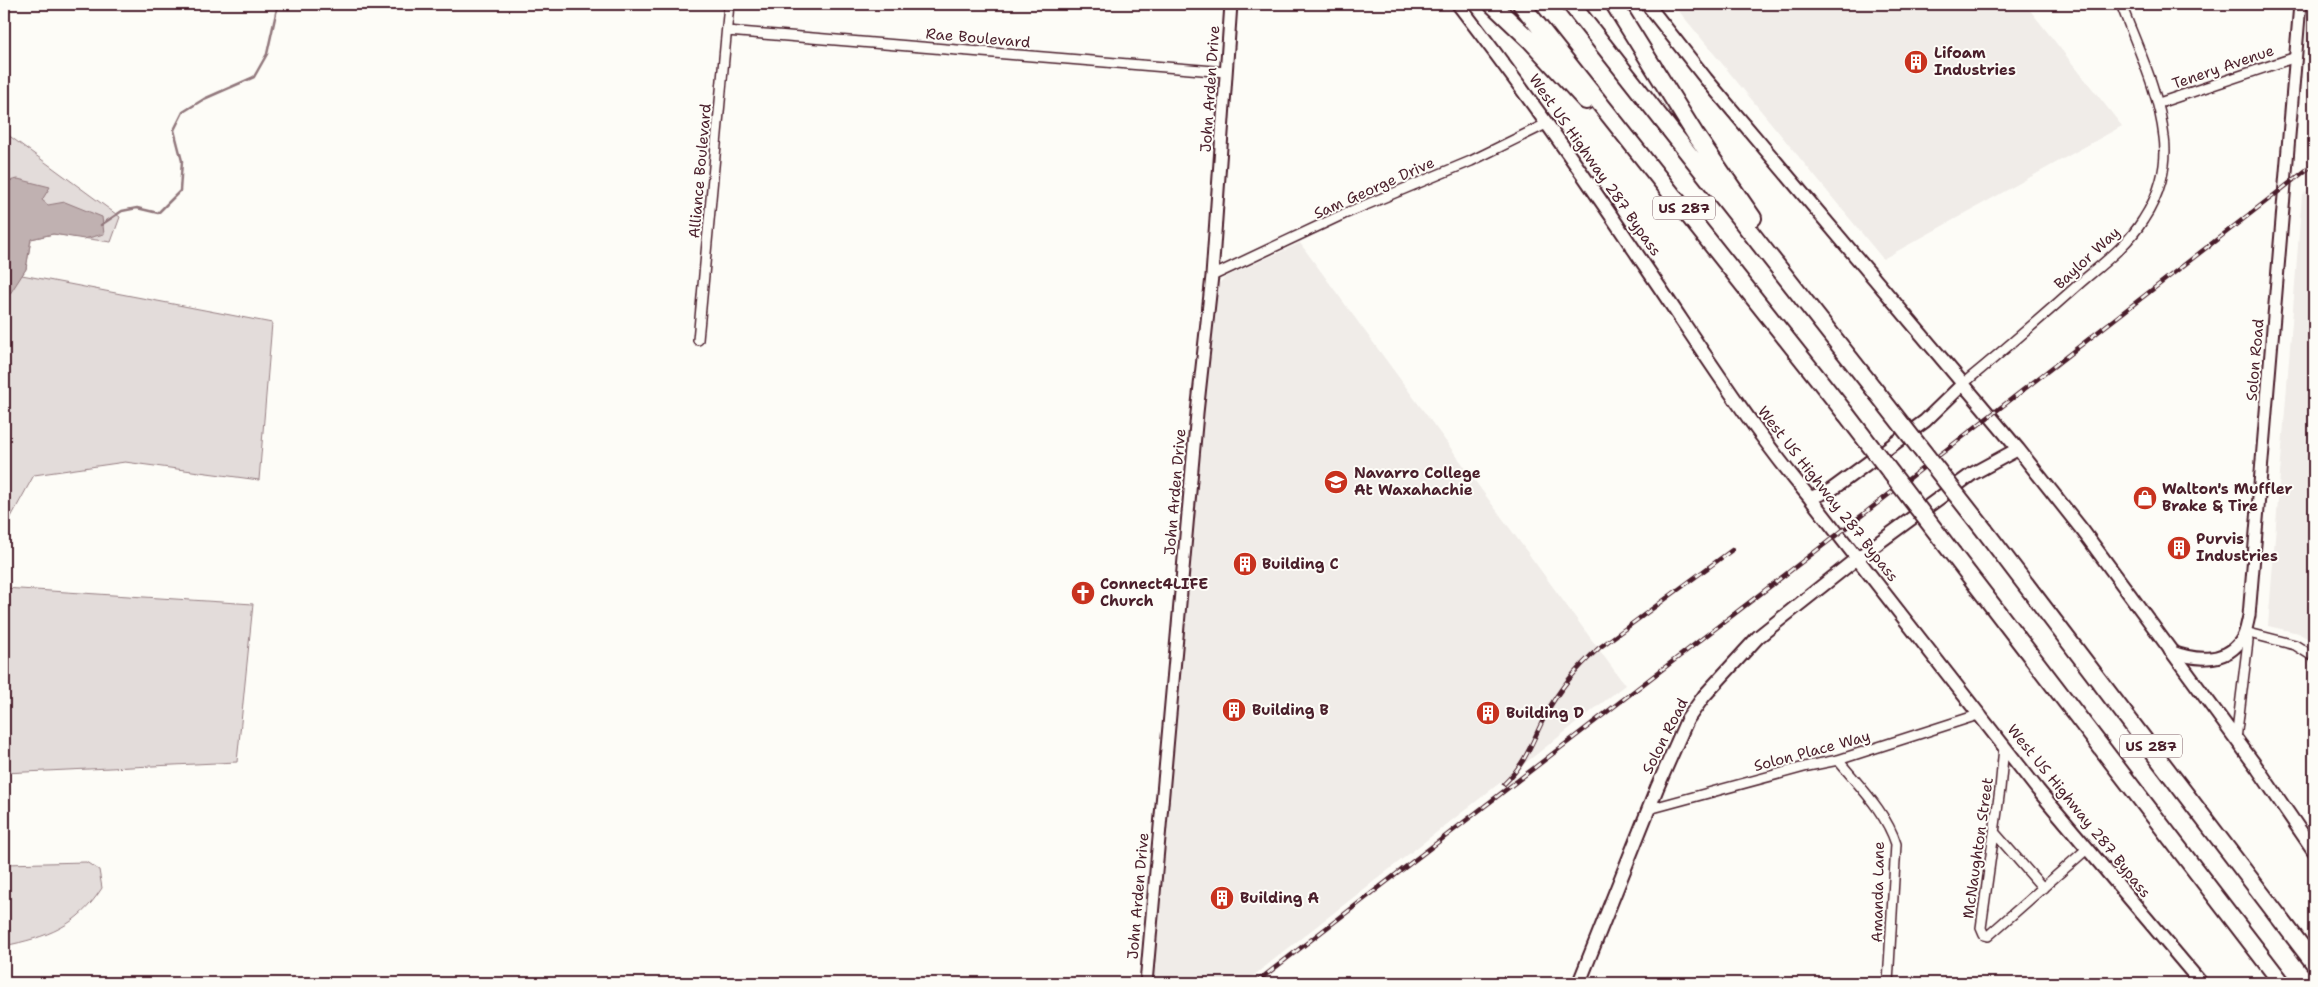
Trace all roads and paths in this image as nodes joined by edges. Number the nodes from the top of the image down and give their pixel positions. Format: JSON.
{"nodes":[{"id":1,"x":730,"y":4,"type":"edge"},
{"id":2,"x":1231,"y":4,"type":"edge"},
{"id":3,"x":1458,"y":4,"type":"edge"},
{"id":4,"x":1492,"y":4,"type":"edge"},
{"id":5,"x":1520,"y":4,"type":"edge"},
{"id":6,"x":1571,"y":4,"type":"edge"},
{"id":7,"x":1614,"y":4,"type":"edge"},
{"id":8,"x":1647,"y":4,"type":"edge"},
{"id":9,"x":2121,"y":4,"type":"edge"},
{"id":10,"x":2300,"y":4,"type":"edge"},
{"id":11,"x":727,"y":31,"type":"junction"},
{"id":12,"x":2296,"y":57,"type":"junction"},
{"id":13,"x":1226,"y":72,"type":"junction"},
{"id":14,"x":2158,"y":103,"type":"junction"},
{"id":15,"x":1546,"y":124,"type":"junction"},
{"id":16,"x":1687,"y":212,"type":"junction"},
{"id":17,"x":1774,"y":262,"type":"junction"},
{"id":18,"x":1212,"y":276,"type":"junction"},
{"id":19,"x":698,"y":340,"type":"dead end"},
{"id":20,"x":1964,"y":382,"type":"junction"},
{"id":21,"x":2018,"y":449,"type":"junction"},
{"id":22,"x":1810,"y":498,"type":"junction"},
{"id":23,"x":1858,"y":559,"type":"junction"},
{"id":24,"x":2245,"y":632,"type":"junction"},
{"id":25,"x":2170,"y":651,"type":"junction"},
{"id":26,"x":2314,"y":658,"type":"edge"},
{"id":27,"x":1981,"y":714,"type":"junction"},
{"id":28,"x":2236,"y":739,"type":"junction"},
{"id":29,"x":2004,"y":747,"type":"junction"},
{"id":30,"x":1838,"y":760,"type":"junction"},
{"id":31,"x":1650,"y":809,"type":"junction"},
{"id":32,"x":1994,"y":832,"type":"junction"},
{"id":33,"x":2088,"y":848,"type":"junction"},
{"id":34,"x":2314,"y":851,"type":"edge"},
{"id":35,"x":2043,"y":888,"type":"junction"},
{"id":36,"x":2314,"y":963,"type":"edge"},
{"id":37,"x":1146,"y":983,"type":"edge"},
{"id":38,"x":1579,"y":983,"type":"edge"},
{"id":39,"x":1888,"y":983,"type":"edge"},
{"id":40,"x":2201,"y":983,"type":"edge"},
{"id":41,"x":2282,"y":983,"type":"edge"}],
"edges":[{"from":1,"to":11,"type":"street","name":"Alliance Boulevard"},
{"from":2,"to":13,"type":"street","name":"John Arden Drive"},
{"from":3,"to":15,"type":"main road","name":"West US Highway 287 Bypass"},
{"from":4,"to":16,"type":"highway"},
{"from":5,"to":16,"type":"highway","number":"US 287"},
{"from":6,"to":17,"type":"highway","number":"US 287"},
{"from":7,"to":17,"type":"highway"},
{"from":8,"to":20,"type":"main road"},
{"from":9,"to":14,"type":"street","name":"Baylor Way"},
{"from":10,"to":12,"type":"street","name":"Solon Road"},
{"from":11,"to":13,"type":"street","name":"Rae Boulevard"},
{"from":11,"to":19,"type":"street","name":"Alliance Boulevard"},
{"from":12,"to":14,"type":"street","name":"Tenery Avenue"},
{"from":12,"to":24,"type":"street","name":"Solon Road"},
{"from":13,"to":18,"type":"street","name":"John Arden Drive"},
{"from":14,"to":20,"type":"street","name":"Baylor Way"},
{"from":15,"to":18,"type":"street","name":"Sam George Drive"},
{"from":15,"to":22,"type":"main road","name":"West US Highway 287 Bypass"},
{"from":16,"to":41,"type":"highway","number":"US 287","bridge":true},
{"from":17,"to":36,"type":"highway","number":"US 287","bridge":true},
{"from":18,"to":37,"type":"street","name":"John Arden Drive"},
{"from":20,"to":21,"type":"main road"},
{"from":20,"to":22,"type":"main road"},
{"from":21,"to":23,"type":"main road","name":"Solon Road"},
{"from":21,"to":25,"type":"main road"},
{"from":22,"to":23,"type":"main road","name":"West US Highway 287 Bypass"},
{"from":23,"to":27,"type":"main road","name":"West US Highway 287 Bypass"},
{"from":23,"to":31,"type":"main road","name":"Solon Road"},
{"from":24,"to":25,"type":"street","name":"Solon Road"},
{"from":24,"to":26,"type":"street"},
{"from":24,"to":28,"type":"street"},
{"from":25,"to":28,"type":"main road"},
{"from":27,"to":29,"type":"main road","name":"West US Highway 287 Bypass"},
{"from":27,"to":30,"type":"street","name":"Solon Place Way"},
{"from":28,"to":34,"type":"main road"},
{"from":29,"to":32,"type":"street","name":"McNaughton Street"},
{"from":29,"to":33,"type":"main road","name":"West US Highway 287 Bypass"},
{"from":30,"to":31,"type":"street","name":"Solon Place Way"},
{"from":30,"to":39,"type":"street","name":"Amanda Lane"},
{"from":31,"to":38,"type":"main road","name":"Solon Road"},
{"from":32,"to":35,"type":"street"},
{"from":32,"to":35,"type":"street","name":"McNaughton Street"},
{"from":33,"to":35,"type":"street","name":"McNaughton Street"},
{"from":33,"to":40,"type":"main road","name":"West US Highway 287 Bypass"}]}
